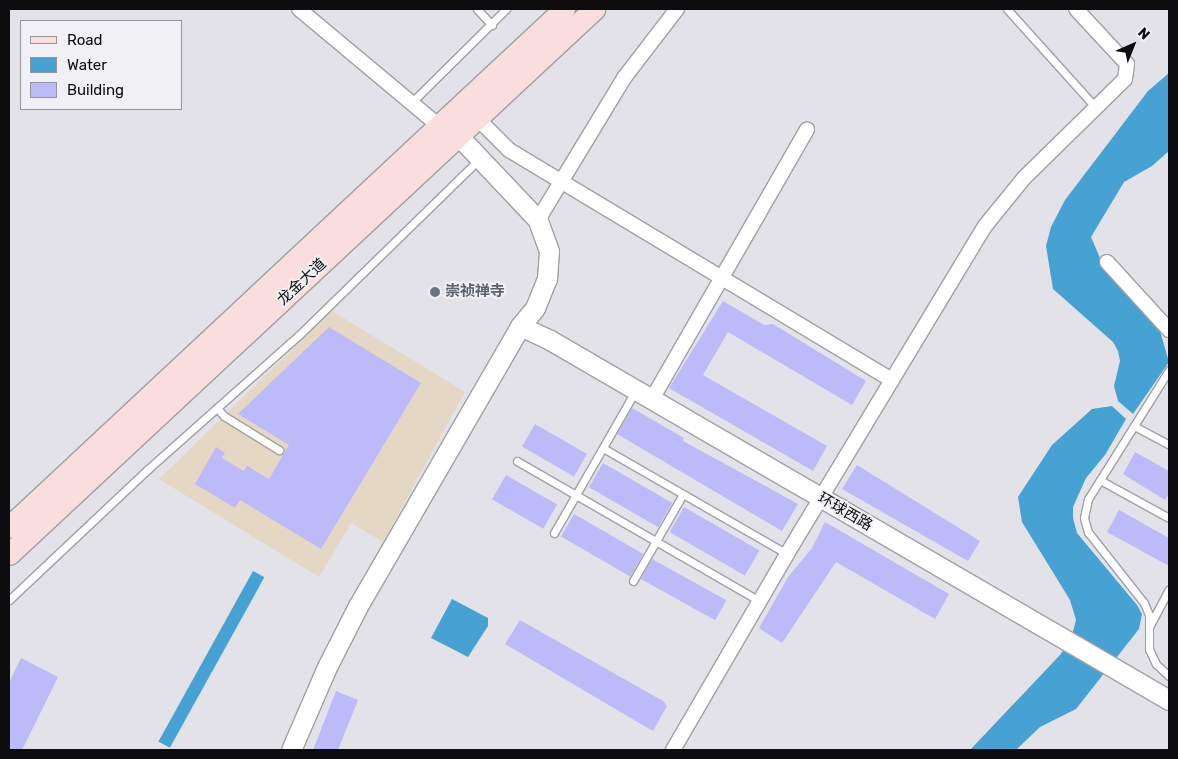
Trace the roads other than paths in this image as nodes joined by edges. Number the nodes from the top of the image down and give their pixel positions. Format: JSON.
{"nodes":[{"id":1,"x":299,"y":9,"type":"edge"},
{"id":2,"x":477,"y":9,"type":"edge"},
{"id":3,"x":506,"y":9,"type":"edge"},
{"id":4,"x":564,"y":9,"type":"edge"},
{"id":5,"x":594,"y":9,"type":"edge"},
{"id":6,"x":677,"y":9,"type":"edge"},
{"id":7,"x":1007,"y":9,"type":"edge"},
{"id":8,"x":1076,"y":9,"type":"edge"},
{"id":9,"x":492,"y":25,"type":"junction"},
{"id":10,"x":411,"y":103,"type":"junction"},
{"id":11,"x":1096,"y":108,"type":"junction"},
{"id":12,"x":477,"y":118,"type":"junction"},
{"id":13,"x":807,"y":129,"type":"dead end"},
{"id":14,"x":446,"y":131,"type":"junction"},
{"id":15,"x":472,"y":166,"type":"junction"},
{"id":16,"x":562,"y":182,"type":"junction"},
{"id":17,"x":538,"y":220,"type":"junction"},
{"id":18,"x":1108,"y":262,"type":"dead end"},
{"id":19,"x":722,"y":278,"type":"junction"},
{"id":20,"x":520,"y":326,"type":"junction"},
{"id":21,"x":1169,"y":330,"type":"edge"},
{"id":22,"x":1169,"y":370,"type":"edge"},
{"id":23,"x":892,"y":380,"type":"junction"},
{"id":24,"x":644,"y":395,"type":"junction"},
{"id":25,"x":217,"y":408,"type":"junction"},
{"id":26,"x":1134,"y":426,"type":"junction"},
{"id":27,"x":1169,"y":445,"type":"edge"},
{"id":28,"x":603,"y":448,"type":"junction"},
{"id":29,"x":279,"y":450,"type":"dead end"},
{"id":30,"x":517,"y":461,"type":"dead end"},
{"id":31,"x":1100,"y":480,"type":"junction"},
{"id":32,"x":683,"y":494,"type":"junction"},
{"id":33,"x":576,"y":495,"type":"junction"},
{"id":34,"x":821,"y":498,"type":"junction"},
{"id":35,"x":1169,"y":518,"type":"edge"},
{"id":36,"x":9,"y":527,"type":"edge"},
{"id":37,"x":554,"y":533,"type":"dead end"},
{"id":38,"x":656,"y":541,"type":"junction"},
{"id":39,"x":9,"y":554,"type":"edge"},
{"id":40,"x":787,"y":554,"type":"junction"},
{"id":41,"x":633,"y":581,"type":"dead end"},
{"id":42,"x":1169,"y":590,"type":"edge"},
{"id":43,"x":9,"y":600,"type":"edge"},
{"id":44,"x":759,"y":601,"type":"junction"},
{"id":45,"x":1149,"y":627,"type":"junction"},
{"id":46,"x":1169,"y":676,"type":"edge"},
{"id":47,"x":1169,"y":700,"type":"edge"},
{"id":48,"x":291,"y":750,"type":"edge"},
{"id":49,"x":674,"y":750,"type":"edge"}],
"edges":[{"from":1,"to":10,"type":"street"},
{"from":2,"to":9,"type":"lane"},
{"from":3,"to":9,"type":"lane"},
{"from":4,"to":14,"type":"main road","name":"龙金大道"},
{"from":5,"to":12,"type":"main road","name":"龙金大道"},
{"from":6,"to":16,"type":"street"},
{"from":7,"to":11,"type":"lane"},
{"from":8,"to":11,"type":"street"},
{"from":9,"to":10,"type":"lane"},
{"from":10,"to":14,"type":"street"},
{"from":11,"to":23,"type":"street"},
{"from":12,"to":14,"type":"main road","name":"龙金大道"},
{"from":12,"to":16,"type":"street"},
{"from":13,"to":19,"type":"street"},
{"from":14,"to":15,"type":"street"},
{"from":14,"to":17,"type":"street"},
{"from":14,"to":36,"type":"main road","name":"龙金大道"},
{"from":14,"to":39,"type":"main road","name":"龙金大道"},
{"from":15,"to":20,"type":"street"},
{"from":15,"to":25,"type":"lane"},
{"from":16,"to":17,"type":"street"},
{"from":16,"to":19,"type":"street"},
{"from":17,"to":20,"type":"street"},
{"from":18,"to":21,"type":"street"},
{"from":19,"to":23,"type":"street"},
{"from":19,"to":24,"type":"street"},
{"from":20,"to":24,"type":"street","name":"环球西路"},
{"from":20,"to":48,"type":"street"},
{"from":22,"to":26,"type":"lane"},
{"from":23,"to":34,"type":"street"},
{"from":24,"to":28,"type":"lane"},
{"from":24,"to":34,"type":"street","name":"环球西路"},
{"from":25,"to":29,"type":"lane"},
{"from":25,"to":43,"type":"lane"},
{"from":26,"to":27,"type":"lane"},
{"from":26,"to":31,"type":"lane"},
{"from":28,"to":32,"type":"lane"},
{"from":28,"to":33,"type":"lane"},
{"from":30,"to":33,"type":"lane"},
{"from":31,"to":35,"type":"lane"},
{"from":31,"to":45,"type":"lane"},
{"from":32,"to":38,"type":"lane"},
{"from":32,"to":40,"type":"lane"},
{"from":33,"to":37,"type":"lane"},
{"from":33,"to":38,"type":"lane"},
{"from":34,"to":40,"type":"street"},
{"from":34,"to":47,"type":"street","name":"环球西路"},
{"from":38,"to":41,"type":"lane"},
{"from":38,"to":44,"type":"lane"},
{"from":40,"to":44,"type":"street"},
{"from":42,"to":45,"type":"lane"},
{"from":44,"to":49,"type":"street"},
{"from":45,"to":46,"type":"lane"}]}
